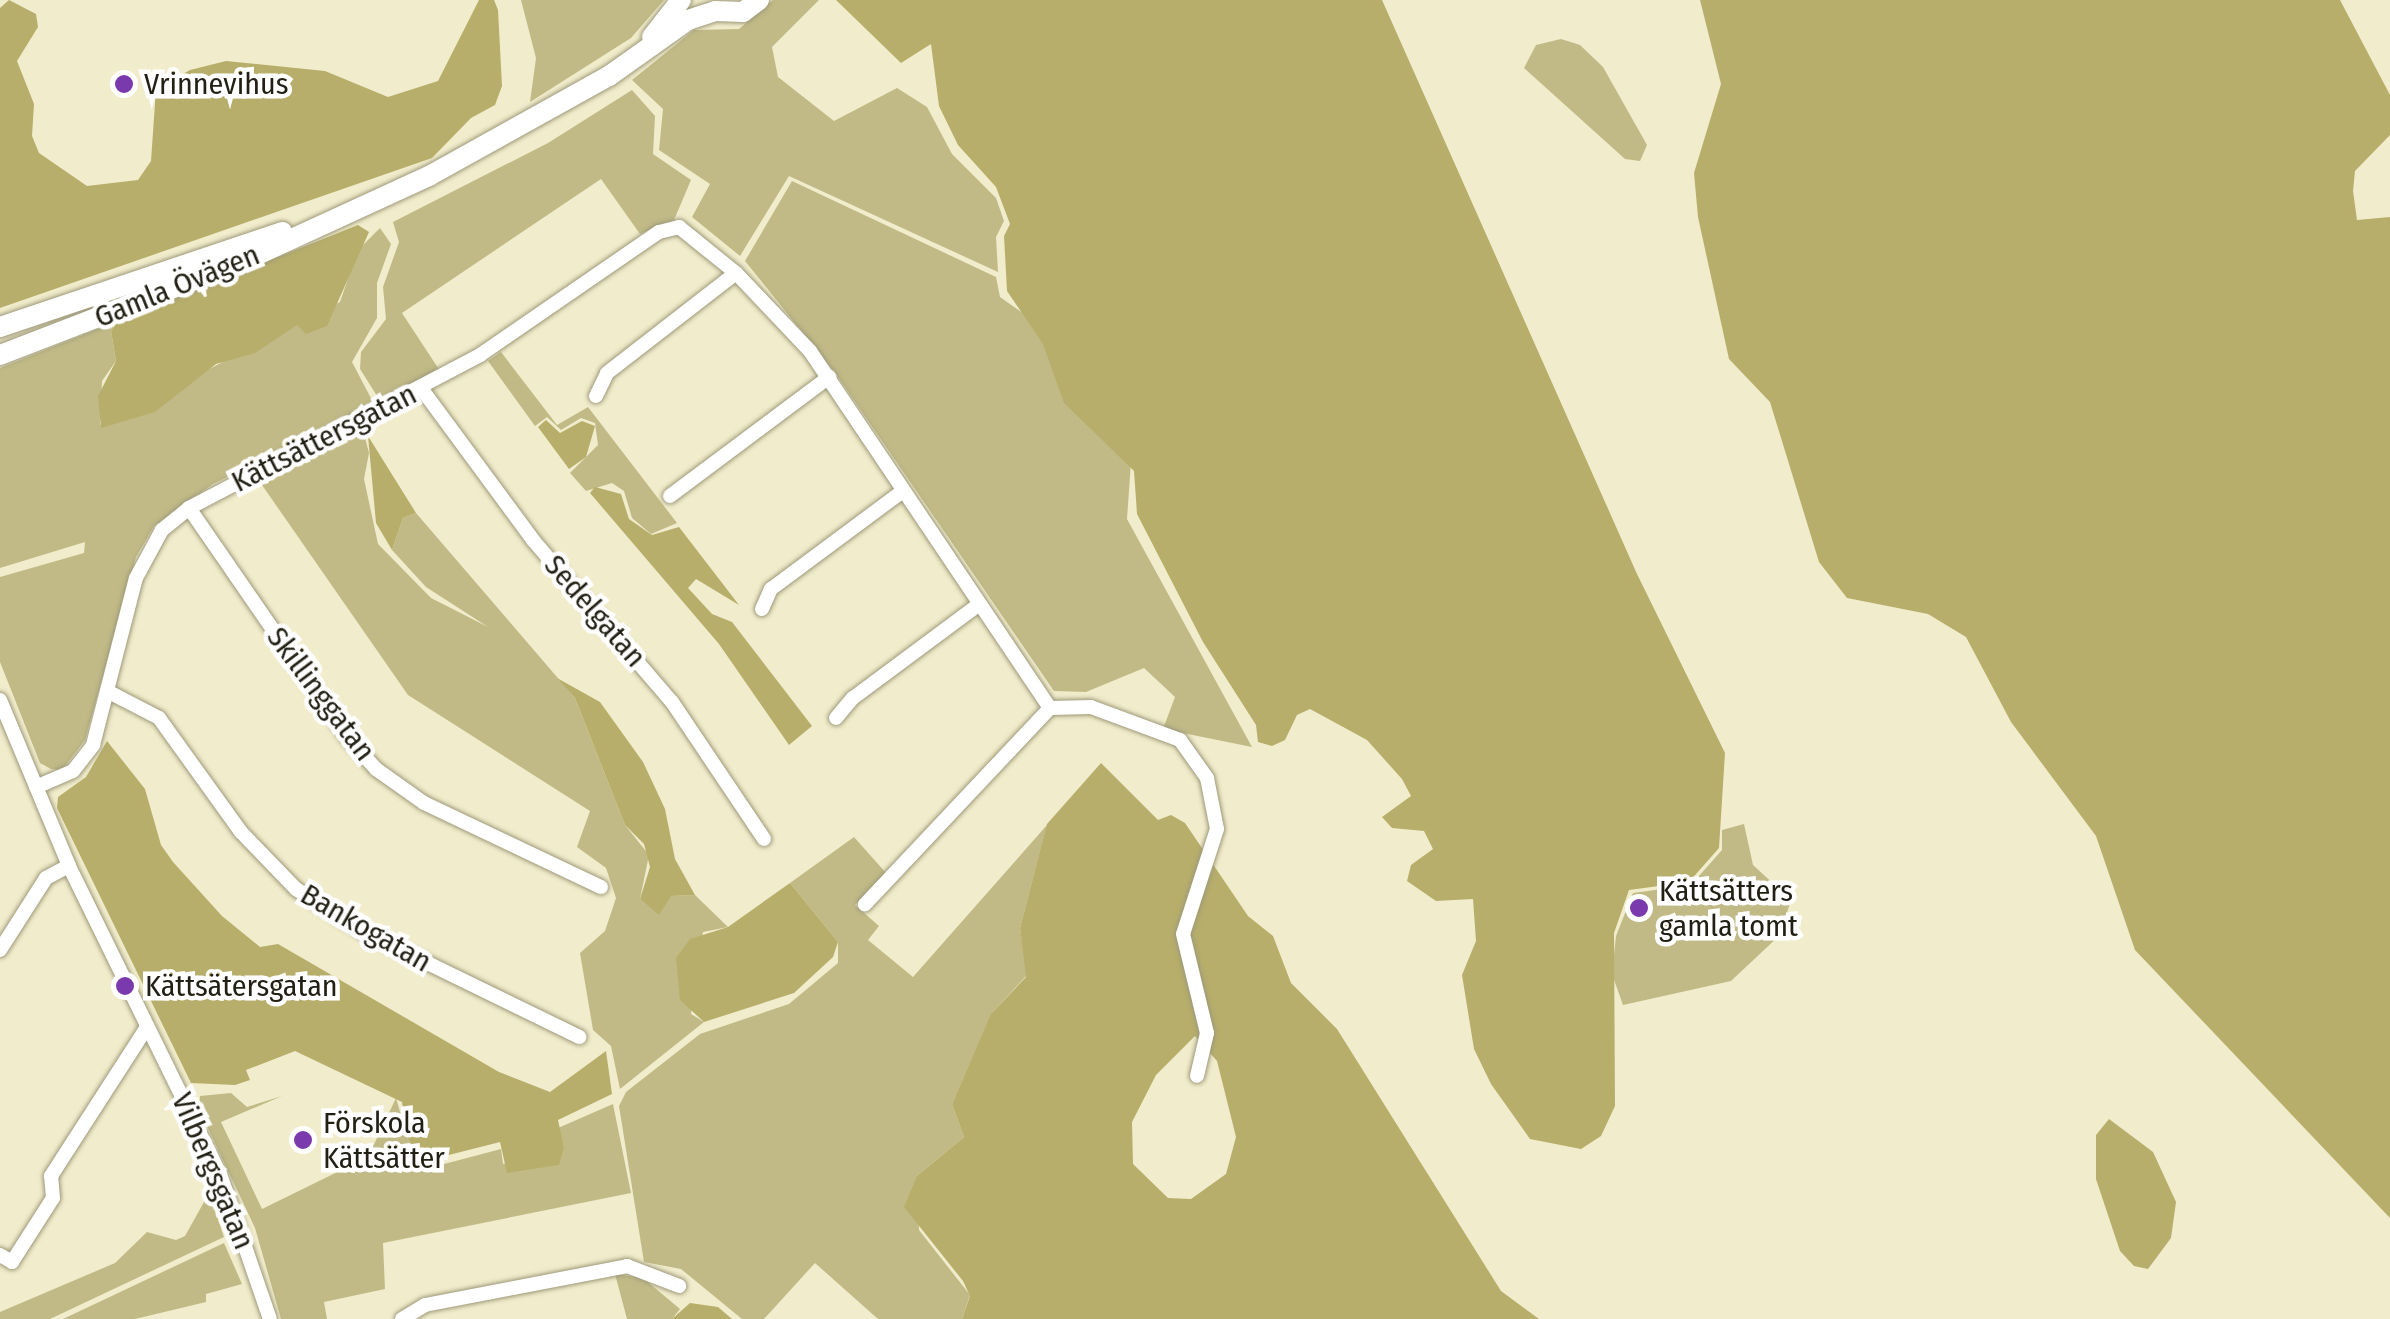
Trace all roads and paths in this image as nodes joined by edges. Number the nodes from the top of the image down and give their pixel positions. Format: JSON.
{"nodes":[{"id":1,"x":681,"y":0,"type":"edge"},
{"id":2,"x":759,"y":0,"type":"edge"},
{"id":3,"x":709,"y":5,"type":"edge"},
{"id":4,"x":630,"y":60,"type":"junction"},
{"id":5,"x":351,"y":211,"type":"junction"},
{"id":6,"x":736,"y":273,"type":"junction"},
{"id":7,"x":0,"y":327,"type":"edge"},
{"id":8,"x":0,"y":356,"type":"edge"},
{"id":9,"x":829,"y":377,"type":"junction"},
{"id":10,"x":421,"y":388,"type":"junction"},
{"id":11,"x":596,"y":396,"type":"dead end"},
{"id":12,"x":903,"y":491,"type":"junction"},
{"id":13,"x":670,"y":496,"type":"dead end"},
{"id":14,"x":189,"y":508,"type":"junction"},
{"id":15,"x":978,"y":605,"type":"junction"},
{"id":16,"x":762,"y":609,"type":"dead end"},
{"id":17,"x":107,"y":691,"type":"junction"},
{"id":18,"x":0,"y":700,"type":"edge"},
{"id":19,"x":1050,"y":708,"type":"junction"},
{"id":20,"x":836,"y":718,"type":"dead end"},
{"id":21,"x":36,"y":787,"type":"junction"},
{"id":22,"x":764,"y":839,"type":"dead end"},
{"id":23,"x":68,"y":866,"type":"junction"},
{"id":24,"x":600,"y":887,"type":"dead end"},
{"id":25,"x":865,"y":904,"type":"dead end"},
{"id":26,"x":0,"y":950,"type":"edge"},
{"id":27,"x":147,"y":1027,"type":"junction"},
{"id":28,"x":579,"y":1037,"type":"dead end"},
{"id":29,"x":1197,"y":1076,"type":"dead end"},
{"id":30,"x":0,"y":1255,"type":"edge"},
{"id":31,"x":680,"y":1286,"type":"dead end"},
{"id":32,"x":270,"y":1319,"type":"edge"},
{"id":33,"x":402,"y":1319,"type":"edge"}],
"edges":[{"from":1,"to":4,"type":"main road","name":"Gamla Övägen"},
{"from":2,"to":3,"type":"main road","name":"Gamla Övägen"},
{"from":3,"to":4,"type":"main road","name":"Gamla Övägen"},
{"from":4,"to":5,"type":"main road","name":"Gamla Övägen"},
{"from":5,"to":7,"type":"main road","name":"Gamla Övägen"},
{"from":5,"to":8,"type":"main road","name":"Gamla Övägen"},
{"from":6,"to":9,"type":"street","name":"Kättsättersgatan"},
{"from":6,"to":10,"type":"street","name":"Kättsättersgatan"},
{"from":6,"to":11,"type":"street"},
{"from":9,"to":12,"type":"street","name":"Kättsättersgatan"},
{"from":9,"to":13,"type":"street"},
{"from":10,"to":14,"type":"street","name":"Kättsättersgatan"},
{"from":10,"to":22,"type":"street","name":"Sedelgatan"},
{"from":12,"to":15,"type":"street","name":"Kättsättersgatan"},
{"from":12,"to":16,"type":"street"},
{"from":14,"to":17,"type":"street","name":"Kättsättersgatan"},
{"from":14,"to":24,"type":"street","name":"Skillinggatan"},
{"from":15,"to":19,"type":"street","name":"Kättsättersgatan"},
{"from":15,"to":20,"type":"street"},
{"from":17,"to":21,"type":"street","name":"Kättsättersgatan"},
{"from":17,"to":28,"type":"street","name":"Bankogatan"},
{"from":18,"to":21,"type":"street","name":"Vilbergsgatan"},
{"from":19,"to":25,"type":"street"},
{"from":19,"to":29,"type":"street"},
{"from":21,"to":23,"type":"street","name":"Vilbergsgatan"},
{"from":23,"to":26,"type":"street"},
{"from":23,"to":27,"type":"street","name":"Vilbergsgatan"},
{"from":27,"to":30,"type":"street"},
{"from":27,"to":32,"type":"street","name":"Vilbergsgatan"},
{"from":31,"to":33,"type":"street"}]}
